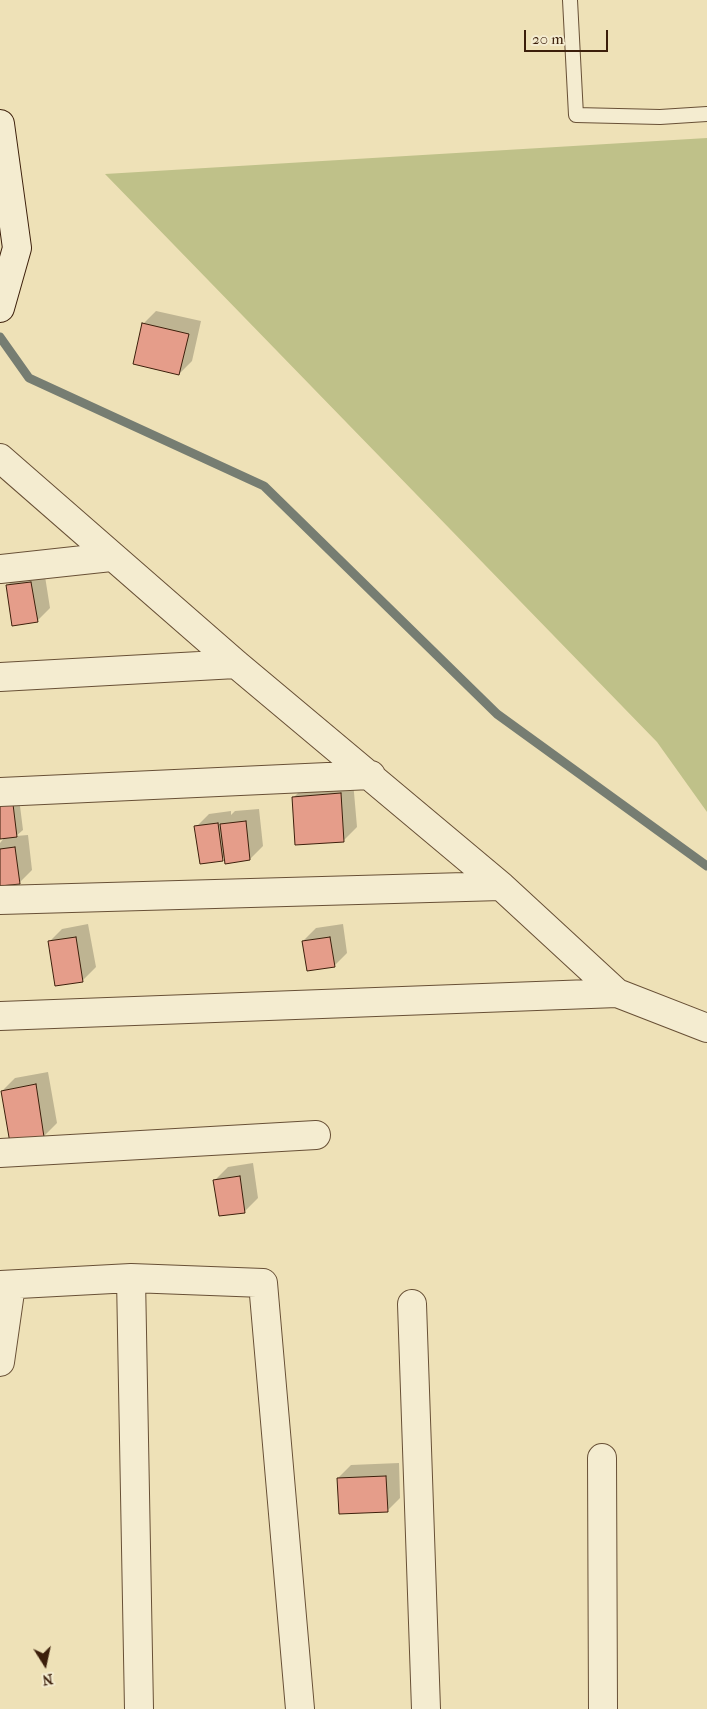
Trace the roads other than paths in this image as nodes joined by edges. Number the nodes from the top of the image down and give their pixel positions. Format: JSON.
{"nodes":[{"id":1,"x":570,"y":0,"type":"edge"},
{"id":2,"x":707,"y":114,"type":"edge"},
{"id":3,"x":0,"y":124,"type":"edge"},
{"id":4,"x":0,"y":308,"type":"edge"},
{"id":5,"x":0,"y":458,"type":"edge"},
{"id":6,"x":110,"y":557,"type":"junction"},
{"id":7,"x":0,"y":569,"type":"edge"},
{"id":8,"x":236,"y":664,"type":"junction"},
{"id":9,"x":0,"y":676,"type":"edge"},
{"id":10,"x":371,"y":775,"type":"junction"},
{"id":11,"x":0,"y":792,"type":"edge"},
{"id":12,"x":501,"y":886,"type":"junction"},
{"id":13,"x":0,"y":900,"type":"edge"},
{"id":14,"x":617,"y":993,"type":"junction"},
{"id":15,"x":0,"y":1016,"type":"edge"},
{"id":16,"x":707,"y":1028,"type":"edge"},
{"id":17,"x":316,"y":1135,"type":"dead end"},
{"id":18,"x":0,"y":1153,"type":"edge"},
{"id":19,"x":131,"y":1278,"type":"junction"},
{"id":20,"x":6,"y":1285,"type":"edge"},
{"id":21,"x":412,"y":1304,"type":"dead end"},
{"id":22,"x":0,"y":1362,"type":"edge"},
{"id":23,"x":602,"y":1458,"type":"dead end"},
{"id":24,"x":139,"y":1709,"type":"edge"},
{"id":25,"x":300,"y":1709,"type":"edge"},
{"id":26,"x":426,"y":1709,"type":"edge"},
{"id":27,"x":603,"y":1709,"type":"edge"}],
"edges":[{"from":1,"to":2,"type":"lane"},
{"from":3,"to":4,"type":"street"},
{"from":5,"to":6,"type":"street"},
{"from":6,"to":7,"type":"street"},
{"from":6,"to":8,"type":"street"},
{"from":8,"to":9,"type":"street"},
{"from":8,"to":10,"type":"street"},
{"from":10,"to":11,"type":"street"},
{"from":10,"to":12,"type":"street"},
{"from":12,"to":13,"type":"street"},
{"from":12,"to":14,"type":"street"},
{"from":14,"to":15,"type":"street"},
{"from":14,"to":16,"type":"street"},
{"from":17,"to":18,"type":"street"},
{"from":19,"to":20,"type":"street"},
{"from":19,"to":24,"type":"street"},
{"from":19,"to":25,"type":"street"},
{"from":20,"to":22,"type":"street"},
{"from":21,"to":26,"type":"street"},
{"from":23,"to":27,"type":"street"}]}
